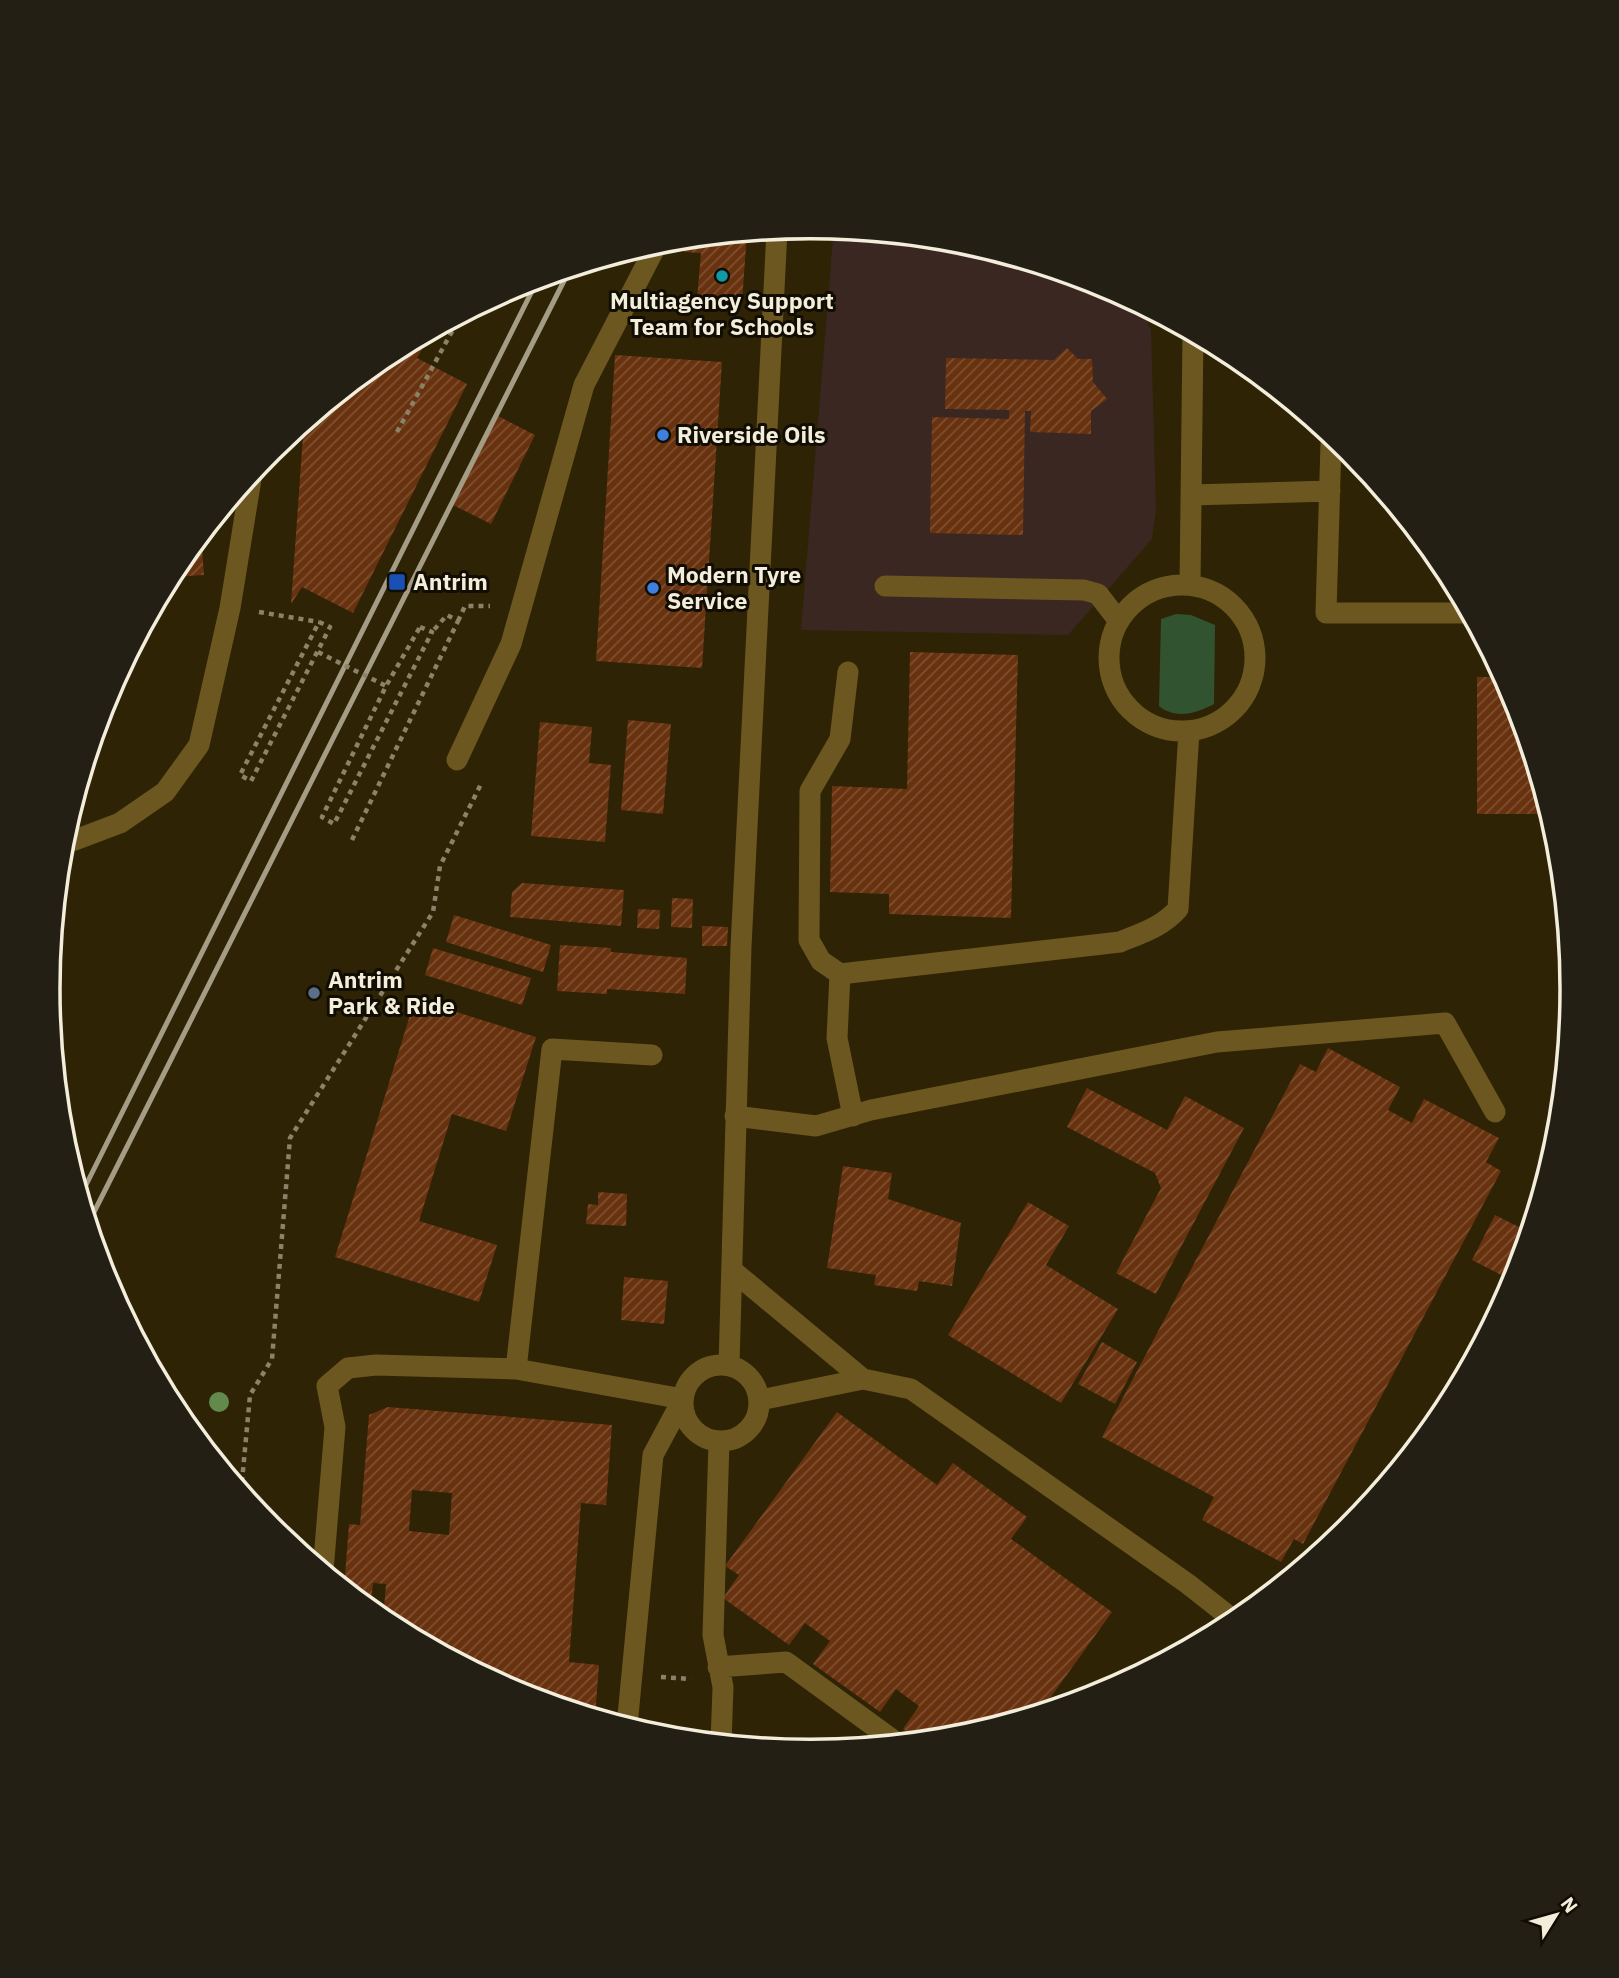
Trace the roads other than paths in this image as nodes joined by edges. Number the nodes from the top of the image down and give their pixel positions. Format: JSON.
{"nodes":[{"id":1,"x":777,"y":240,"type":"edge"},
{"id":2,"x":651,"y":256,"type":"edge"},
{"id":3,"x":1193,"y":344,"type":"edge"},
{"id":4,"x":1331,"y":450,"type":"edge"},
{"id":5,"x":249,"y":491,"type":"edge"},
{"id":6,"x":1330,"y":491,"type":"junction"},
{"id":7,"x":1191,"y":495,"type":"junction"},
{"id":8,"x":1190,"y":585,"type":"junction"},
{"id":9,"x":885,"y":586,"type":"dead end"},
{"id":10,"x":1458,"y":613,"type":"edge"},
{"id":11,"x":1118,"y":620,"type":"junction"},
{"id":12,"x":848,"y":672,"type":"dead end"},
{"id":13,"x":1189,"y":731,"type":"junction"},
{"id":14,"x":460,"y":754,"type":"road end"},
{"id":15,"x":75,"y":840,"type":"edge"},
{"id":16,"x":841,"y":974,"type":"junction"},
{"id":17,"x":652,"y":1055,"type":"dead end"},
{"id":18,"x":1495,"y":1112,"type":"dead end"},
{"id":19,"x":735,"y":1116,"type":"junction"},
{"id":20,"x":853,"y":1116,"type":"junction"},
{"id":21,"x":733,"y":1271,"type":"junction"},
{"id":22,"x":729,"y":1365,"type":"junction"},
{"id":23,"x":516,"y":1369,"type":"junction"},
{"id":24,"x":863,"y":1379,"type":"junction"},
{"id":25,"x":683,"y":1399,"type":"junction"},
{"id":26,"x":760,"y":1400,"type":"junction"},
{"id":27,"x":719,"y":1442,"type":"junction"},
{"id":28,"x":324,"y":1560,"type":"edge"},
{"id":29,"x":1225,"y":1613,"type":"edge"},
{"id":30,"x":718,"y":1667,"type":"junction"},
{"id":31,"x":628,"y":1716,"type":"edge"},
{"id":32,"x":722,"y":1734,"type":"edge"},
{"id":33,"x":886,"y":1735,"type":"edge"}],
"edges":[{"from":1,"to":19,"type":"lane"},
{"from":2,"to":14,"type":"lane"},
{"from":3,"to":7,"type":"lane"},
{"from":4,"to":6,"type":"lane"},
{"from":5,"to":15,"type":"lane"},
{"from":6,"to":7,"type":"lane"},
{"from":6,"to":10,"type":"lane"},
{"from":7,"to":8,"type":"lane"},
{"from":8,"to":11,"type":"lane"},
{"from":8,"to":13,"type":"lane"},
{"from":9,"to":11,"type":"lane"},
{"from":11,"to":13,"type":"lane"},
{"from":12,"to":16,"type":"lane"},
{"from":13,"to":16,"type":"lane"},
{"from":16,"to":20,"type":"lane"},
{"from":17,"to":23,"type":"lane"},
{"from":18,"to":20,"type":"lane"},
{"from":19,"to":20,"type":"lane"},
{"from":19,"to":21,"type":"lane"},
{"from":21,"to":22,"type":"lane"},
{"from":21,"to":24,"type":"lane"},
{"from":22,"to":25,"type":"lane"},
{"from":22,"to":26,"type":"lane"},
{"from":23,"to":25,"type":"lane"},
{"from":23,"to":28,"type":"lane"},
{"from":24,"to":26,"type":"lane"},
{"from":24,"to":29,"type":"lane"},
{"from":25,"to":27,"type":"lane"},
{"from":25,"to":31,"type":"lane"},
{"from":26,"to":27,"type":"lane"},
{"from":27,"to":30,"type":"lane"},
{"from":30,"to":32,"type":"lane"},
{"from":30,"to":33,"type":"lane"}]}
